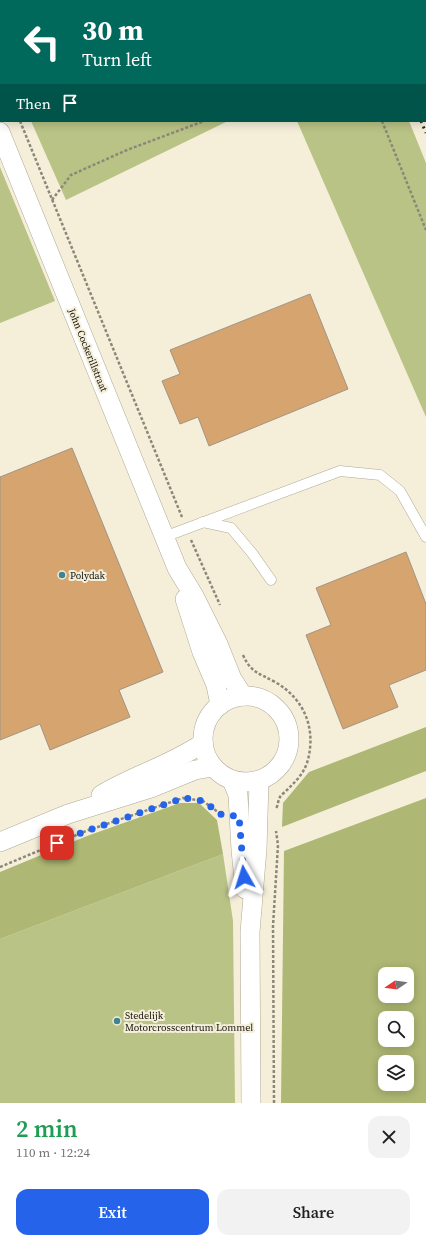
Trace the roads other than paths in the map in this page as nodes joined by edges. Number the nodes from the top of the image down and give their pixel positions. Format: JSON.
{"nodes":[{"id":1,"x":0,"y":132,"type":"edge"},
{"id":2,"x":203,"y":522,"type":"junction"},
{"id":3,"x":164,"y":537,"type":"junction"},
{"id":4,"x":426,"y":537,"type":"edge"},
{"id":5,"x":177,"y":568,"type":"junction"},
{"id":6,"x":271,"y":580,"type":"dead end"},
{"id":7,"x":242,"y":696,"type":"junction"},
{"id":8,"x":220,"y":704,"type":"junction"},
{"id":9,"x":203,"y":743,"type":"junction"},
{"id":10,"x":213,"y":767,"type":"junction"},
{"id":11,"x":232,"y":780,"type":"junction"},
{"id":12,"x":258,"y":780,"type":"junction"},
{"id":13,"x":68,"y":814,"type":"junction"},
{"id":14,"x":0,"y":842,"type":"edge"},
{"id":15,"x":250,"y":932,"type":"junction"},
{"id":16,"x":251,"y":1103,"type":"edge"}],
"edges":[{"from":1,"to":3,"type":"street","name":"John Cockerillstraat"},
{"from":2,"to":3,"type":"lane"},
{"from":2,"to":4,"type":"lane"},
{"from":2,"to":6,"type":"lane"},
{"from":3,"to":5,"type":"street","name":"John Cockerillstraat"},
{"from":5,"to":7,"type":"street","name":"John Cockerillstraat"},
{"from":5,"to":8,"type":"street","name":"John Cockerillstraat"},
{"from":7,"to":8,"type":"street"},
{"from":7,"to":12,"type":"street"},
{"from":8,"to":9,"type":"street"},
{"from":9,"to":10,"type":"street"},
{"from":9,"to":13,"type":"street"},
{"from":10,"to":11,"type":"street"},
{"from":10,"to":13,"type":"street"},
{"from":11,"to":12,"type":"street"},
{"from":11,"to":15,"type":"street"},
{"from":12,"to":15,"type":"street"},
{"from":13,"to":14,"type":"street"},
{"from":15,"to":16,"type":"street"}]}
